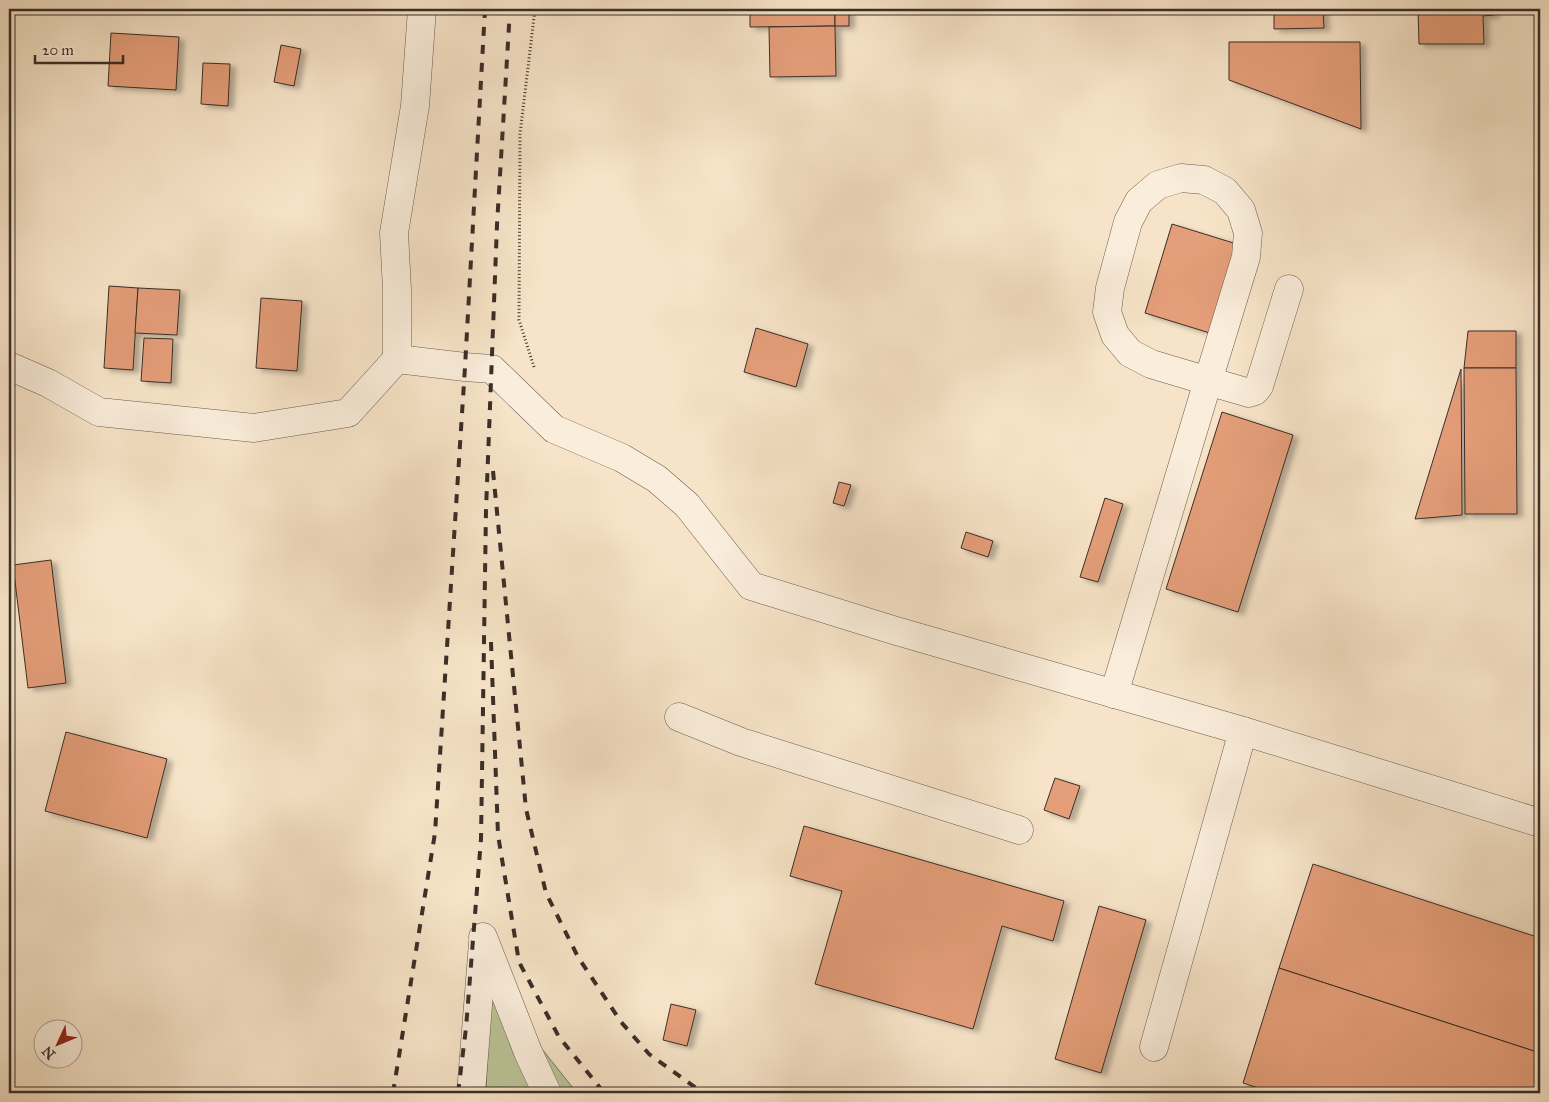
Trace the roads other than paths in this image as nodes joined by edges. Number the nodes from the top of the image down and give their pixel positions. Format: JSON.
{"nodes":[{"id":1,"x":422,"y":9,"type":"edge"},
{"id":2,"x":1289,"y":290,"type":"dead end"},
{"id":3,"x":396,"y":359,"type":"junction"},
{"id":4,"x":9,"y":366,"type":"edge"},
{"id":5,"x":1208,"y":381,"type":"junction"},
{"id":6,"x":1114,"y":694,"type":"junction"},
{"id":7,"x":680,"y":717,"type":"dead end"},
{"id":8,"x":1243,"y":731,"type":"junction"},
{"id":9,"x":1540,"y":824,"type":"edge"},
{"id":10,"x":1019,"y":830,"type":"dead end"},
{"id":11,"x":1154,"y":1047,"type":"dead end"},
{"id":12,"x":471,"y":1093,"type":"edge"},
{"id":13,"x":547,"y":1093,"type":"edge"}],
"edges":[{"from":1,"to":3,"type":"street"},
{"from":2,"to":5,"type":"street"},
{"from":3,"to":4,"type":"street"},
{"from":3,"to":6,"type":"street"},
{"from":5,"to":5,"type":"street"},
{"from":5,"to":6,"type":"street"},
{"from":6,"to":8,"type":"street"},
{"from":7,"to":10,"type":"street"},
{"from":8,"to":9,"type":"street"},
{"from":8,"to":11,"type":"street"},
{"from":12,"to":13,"type":"street"}]}
